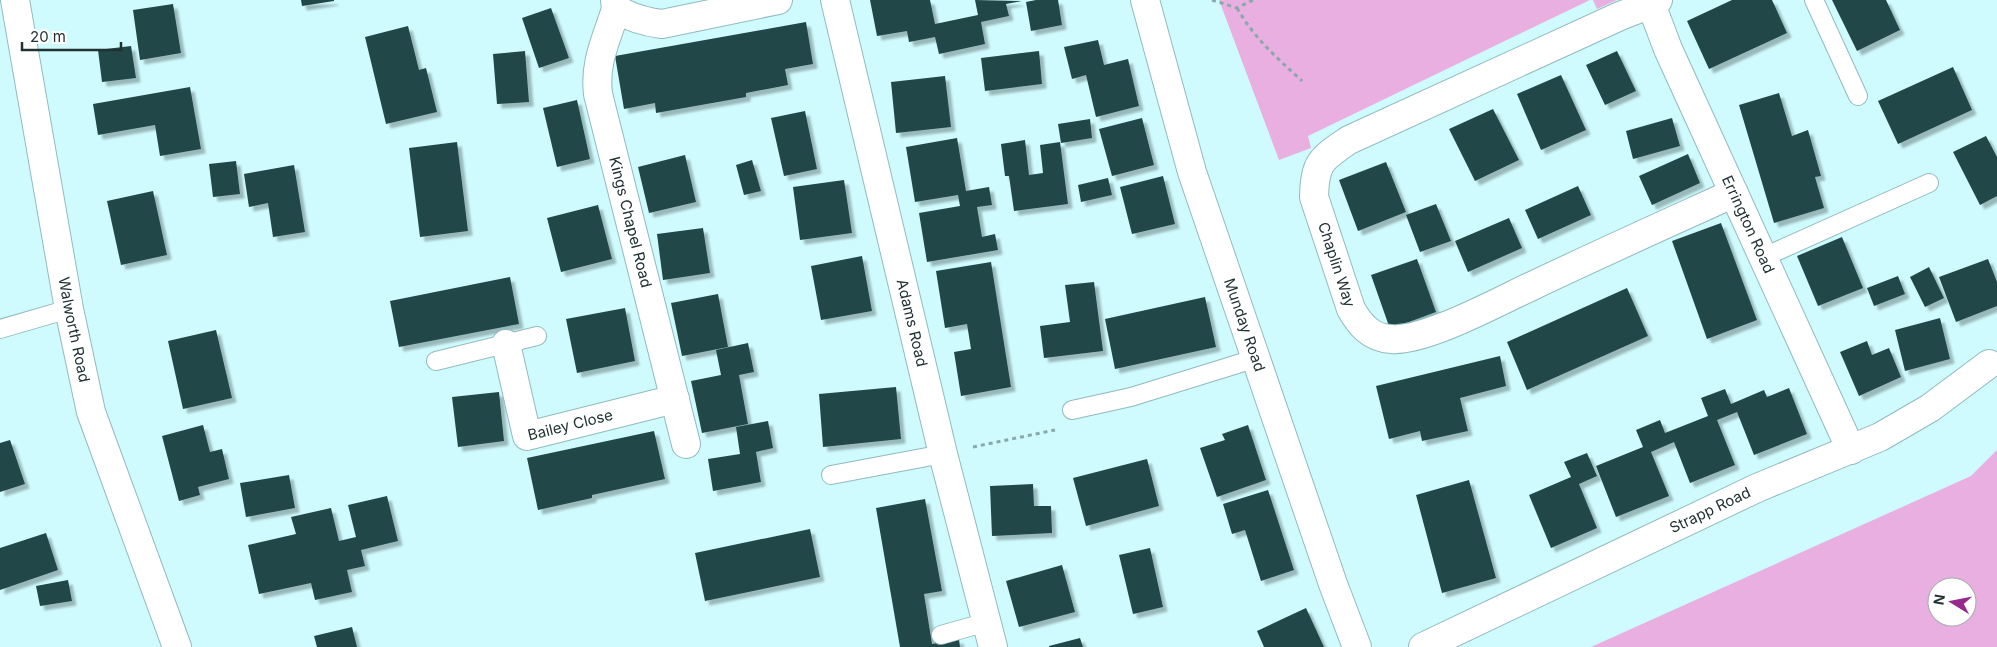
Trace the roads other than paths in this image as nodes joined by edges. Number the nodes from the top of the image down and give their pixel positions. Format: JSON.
{"nodes":[{"id":1,"x":778,"y":0,"type":"edge"},
{"id":2,"x":835,"y":0,"type":"edge"},
{"id":3,"x":1145,"y":0,"type":"edge"},
{"id":4,"x":1814,"y":0,"type":"edge"},
{"id":5,"x":1654,"y":2,"type":"edge"},
{"id":6,"x":616,"y":4,"type":"edge"},
{"id":7,"x":10,"y":12,"type":"edge"},
{"id":8,"x":1858,"y":96,"type":"dead end"},
{"id":9,"x":1929,"y":184,"type":"dead end"},
{"id":10,"x":1734,"y":193,"type":"junction"},
{"id":11,"x":1764,"y":257,"type":"junction"},
{"id":12,"x":69,"y":309,"type":"junction"},
{"id":13,"x":0,"y":329,"type":"edge"},
{"id":14,"x":537,"y":336,"type":"dead end"},
{"id":15,"x":506,"y":344,"type":"junction"},
{"id":16,"x":1257,"y":358,"type":"junction"},
{"id":17,"x":436,"y":361,"type":"dead end"},
{"id":18,"x":1990,"y":364,"type":"dead end"},
{"id":19,"x":675,"y":399,"type":"junction"},
{"id":20,"x":1072,"y":410,"type":"road end"},
{"id":21,"x":686,"y":444,"type":"dead end"},
{"id":22,"x":1851,"y":450,"type":"junction"},
{"id":23,"x":943,"y":454,"type":"junction"},
{"id":24,"x":831,"y":475,"type":"dead end"},
{"id":25,"x":941,"y":635,"type":"dead end"},
{"id":26,"x":990,"y":635,"type":"edge"},
{"id":27,"x":177,"y":647,"type":"edge"},
{"id":28,"x":1357,"y":647,"type":"edge"},
{"id":29,"x":1423,"y":647,"type":"edge"}],
"edges":[{"from":1,"to":6,"type":"street"},
{"from":2,"to":23,"type":"street","name":"Adams Road"},
{"from":3,"to":16,"type":"street","name":"Munday Road"},
{"from":4,"to":8,"type":"lane"},
{"from":5,"to":10,"type":"street","name":"Errington Road"},
{"from":5,"to":10,"type":"street","name":"Chaplin Way"},
{"from":6,"to":19,"type":"street","name":"Kings Chapel Road"},
{"from":7,"to":12,"type":"street","name":"Walworth Road"},
{"from":9,"to":11,"type":"lane"},
{"from":10,"to":11,"type":"street","name":"Errington Road"},
{"from":11,"to":22,"type":"street","name":"Errington Road"},
{"from":12,"to":13,"type":"lane"},
{"from":12,"to":27,"type":"street","name":"Walworth Road"},
{"from":14,"to":15,"type":"lane"},
{"from":15,"to":17,"type":"lane"},
{"from":15,"to":19,"type":"street","name":"Bailey Close"},
{"from":16,"to":20,"type":"lane"},
{"from":16,"to":28,"type":"street","name":"Munday Road"},
{"from":18,"to":22,"type":"street","name":"Strapp Road"},
{"from":19,"to":21,"type":"street","name":"Kings Chapel Road"},
{"from":22,"to":29,"type":"street","name":"Strapp Road"},
{"from":23,"to":24,"type":"lane"},
{"from":23,"to":26,"type":"street","name":"Adams Road"},
{"from":25,"to":26,"type":"lane"}]}
